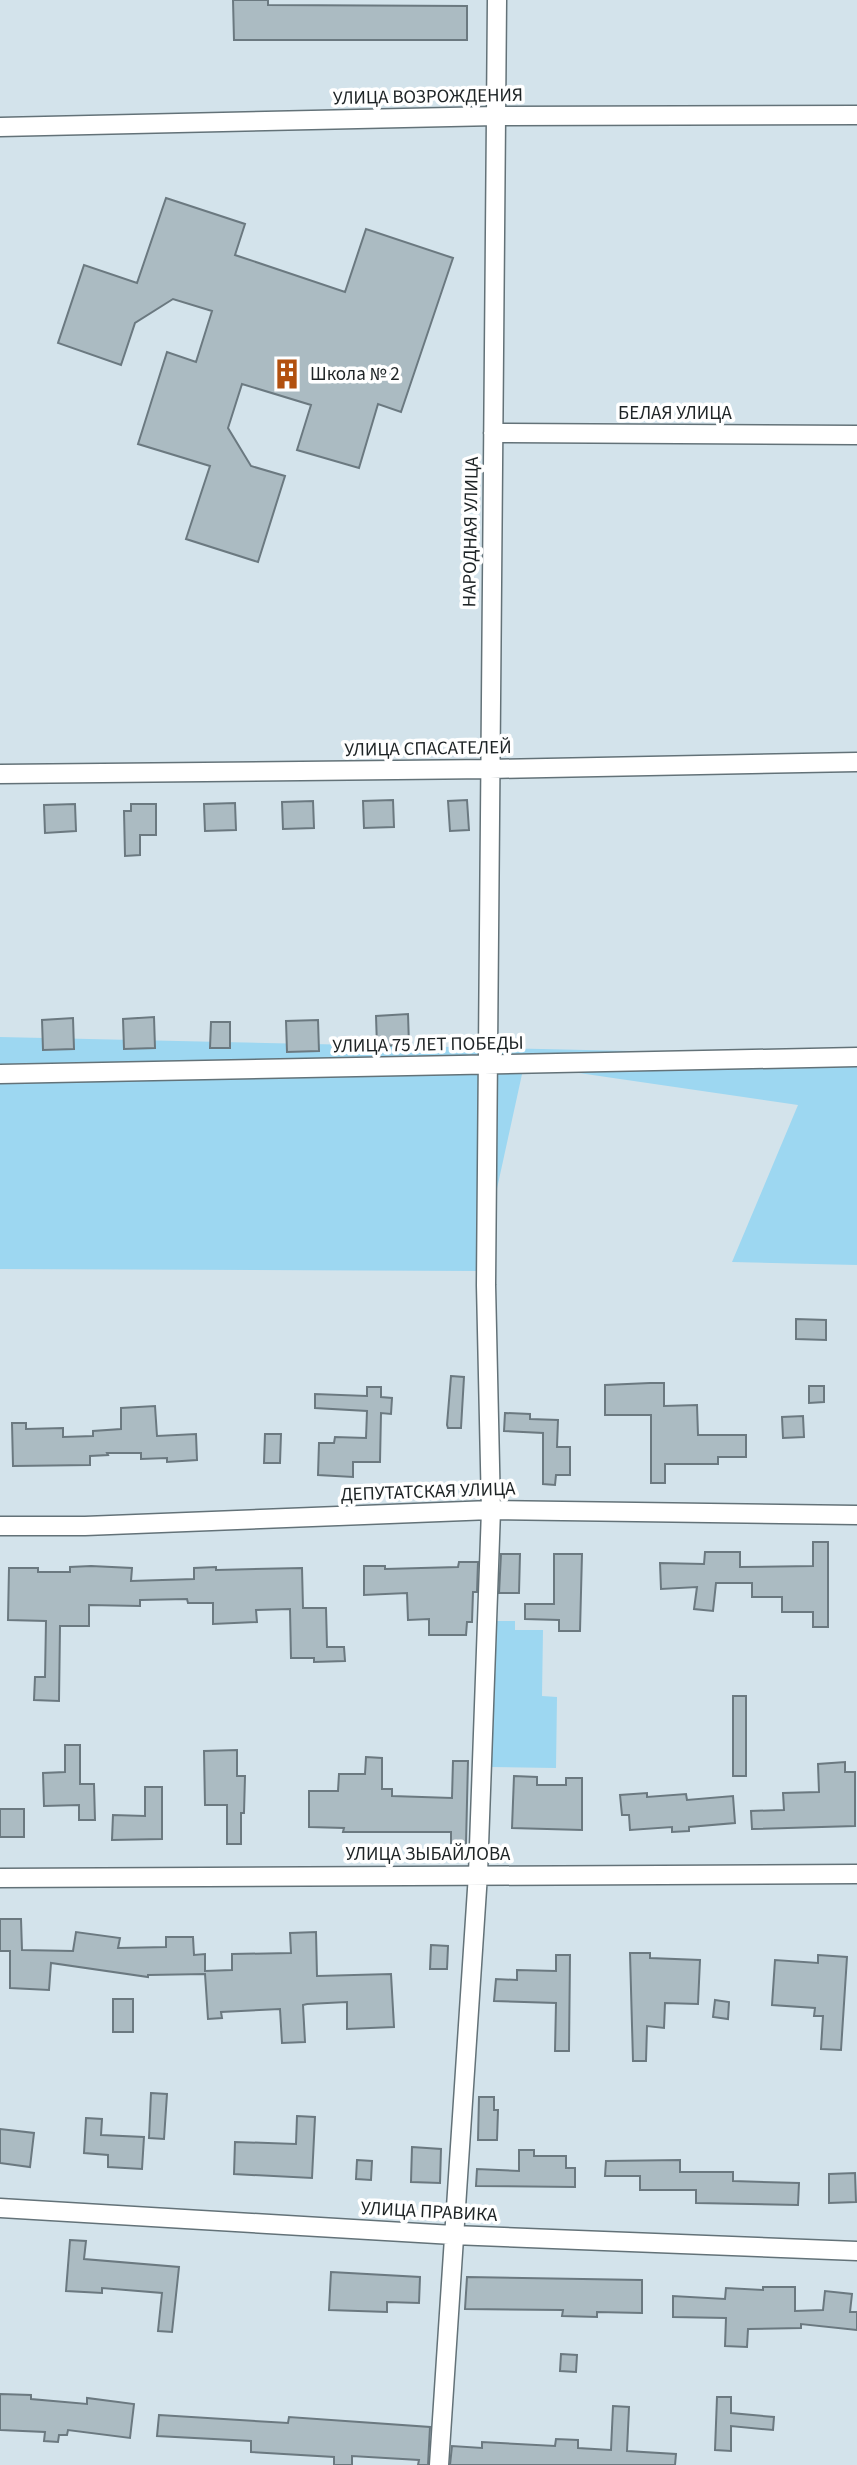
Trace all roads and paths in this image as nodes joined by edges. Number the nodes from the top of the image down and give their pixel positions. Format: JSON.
{"nodes":[{"id":1,"x":497,"y":0,"type":"edge"},
{"id":2,"x":496,"y":116,"type":"junction"},
{"id":3,"x":857,"y":116,"type":"edge"},
{"id":4,"x":0,"y":127,"type":"edge"},
{"id":5,"x":493,"y":433,"type":"junction"},
{"id":6,"x":857,"y":435,"type":"edge"},
{"id":7,"x":857,"y":762,"type":"edge"},
{"id":8,"x":490,"y":769,"type":"junction"},
{"id":9,"x":0,"y":774,"type":"edge"},
{"id":10,"x":857,"y":1057,"type":"edge"},
{"id":11,"x":488,"y":1064,"type":"junction"},
{"id":12,"x":0,"y":1074,"type":"edge"},
{"id":13,"x":491,"y":1510,"type":"junction"},
{"id":14,"x":857,"y":1515,"type":"edge"},
{"id":15,"x":0,"y":1526,"type":"edge"},
{"id":16,"x":478,"y":1874,"type":"junction"},
{"id":17,"x":857,"y":1874,"type":"edge"},
{"id":18,"x":0,"y":1878,"type":"edge"},
{"id":19,"x":0,"y":2208,"type":"edge"},
{"id":20,"x":453,"y":2235,"type":"junction"},
{"id":21,"x":857,"y":2251,"type":"edge"},
{"id":22,"x":439,"y":2465,"type":"edge"}],
"edges":[{"from":1,"to":2,"type":"street","name":"НАРОДНАЯ УЛИЦА"},
{"from":2,"to":3,"type":"street","name":"УЛИЦА ВОЗРОЖДЕНИЯ"},
{"from":2,"to":4,"type":"street","name":"УЛИЦА ВОЗРОЖДЕНИЯ"},
{"from":2,"to":5,"type":"street","name":"НАРОДНАЯ УЛИЦА"},
{"from":5,"to":6,"type":"street","name":"БЕЛАЯ УЛИЦА"},
{"from":5,"to":8,"type":"street","name":"НАРОДНАЯ УЛИЦА"},
{"from":7,"to":8,"type":"street","name":"УЛИЦА СПАСАТЕЛЕЙ"},
{"from":8,"to":9,"type":"street","name":"УЛИЦА СПАСАТЕЛЕЙ"},
{"from":8,"to":11,"type":"street","name":"НАРОДНАЯ УЛИЦА"},
{"from":10,"to":11,"type":"street","name":"УЛИЦА 75 ЛЕТ ПОБЕДЫ"},
{"from":11,"to":12,"type":"street","name":"УЛИЦА 75 ЛЕТ ПОБЕДЫ"},
{"from":11,"to":13,"type":"street","name":"НАРОДНАЯ УЛИЦА"},
{"from":13,"to":14,"type":"street","name":"ДЕПУТАТСКАЯ УЛИЦА"},
{"from":13,"to":15,"type":"street","name":"ДЕПУТАТСКАЯ УЛИЦА"},
{"from":13,"to":16,"type":"street","name":"НАРОДНАЯ УЛИЦА"},
{"from":16,"to":17,"type":"street","name":"УЛИЦА ЗЫБАЙЛОВА"},
{"from":16,"to":18,"type":"street","name":"УЛИЦА ЗЫБАЙЛОВА"},
{"from":16,"to":20,"type":"street","name":"НАРОДНАЯ УЛИЦА"},
{"from":19,"to":20,"type":"street","name":"УЛИЦА ПРАВИКА"},
{"from":20,"to":21,"type":"street","name":"УЛИЦА ПРАВИКА"},
{"from":20,"to":22,"type":"street","name":"НАРОДНАЯ УЛИЦА"}]}
